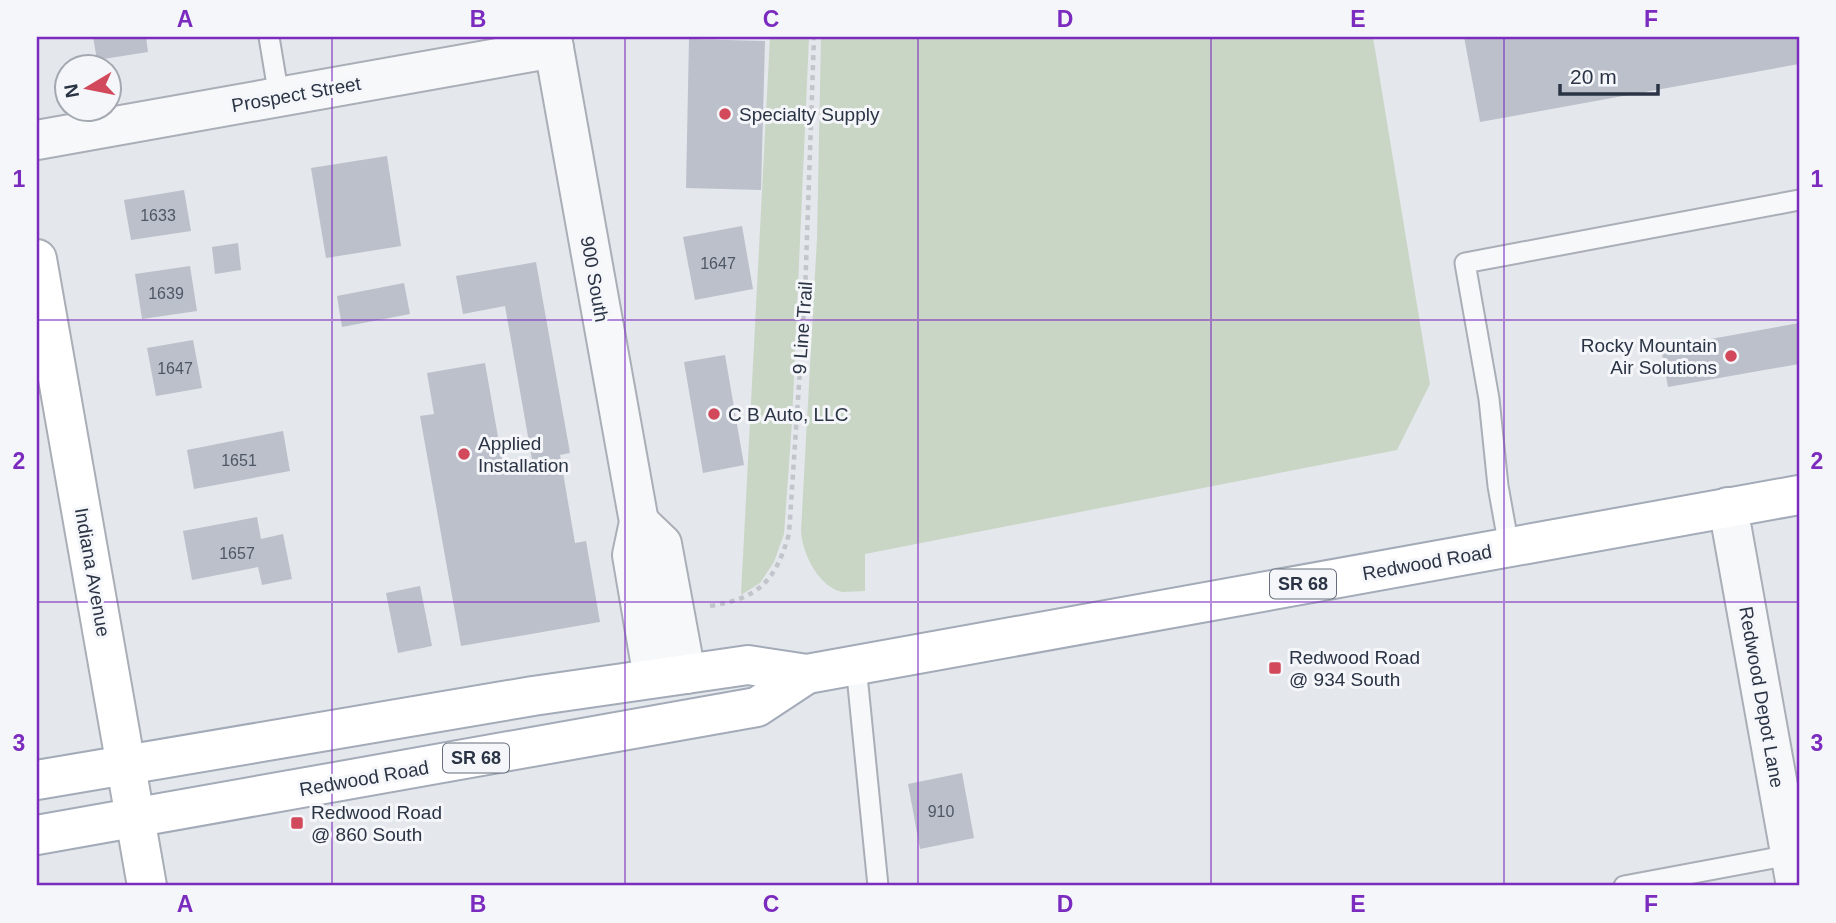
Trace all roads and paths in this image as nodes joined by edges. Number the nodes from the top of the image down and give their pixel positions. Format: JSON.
{"nodes":[{"id":1,"x":269,"y":37,"type":"edge"},
{"id":2,"x":814,"y":37,"type":"edge"},
{"id":3,"x":553,"y":42,"type":"edge"},
{"id":4,"x":279,"y":97,"type":"junction"},
{"id":5,"x":37,"y":140,"type":"edge"},
{"id":6,"x":1799,"y":200,"type":"edge"},
{"id":7,"x":37,"y":259,"type":"edge"},
{"id":8,"x":1799,"y":495,"type":"edge"},
{"id":9,"x":1728,"y":507,"type":"junction"},
{"id":10,"x":1508,"y":547,"type":"junction"},
{"id":11,"x":700,"y":608,"type":"dead end"},
{"id":12,"x":856,"y":665,"type":"junction"},
{"id":13,"x":807,"y":674,"type":"junction"},
{"id":14,"x":670,"y":676,"type":"junction"},
{"id":15,"x":127,"y":764,"type":"junction"},
{"id":16,"x":37,"y":780,"type":"edge"},
{"id":17,"x":136,"y":819,"type":"junction"},
{"id":18,"x":37,"y":835,"type":"edge"},
{"id":19,"x":1793,"y":871,"type":"edge"},
{"id":20,"x":1667,"y":882,"type":"edge"},
{"id":21,"x":147,"y":886,"type":"edge"},
{"id":22,"x":878,"y":886,"type":"edge"},
{"id":23,"x":1624,"y":886,"type":"edge"}],
"edges":[{"from":1,"to":4,"type":"lane"},
{"from":2,"to":11,"type":"path","name":"9 Line Trail"},
{"from":3,"to":4,"type":"street","name":"Prospect Street"},
{"from":3,"to":14,"type":"street","name":"900 South"},
{"from":4,"to":5,"type":"street","name":"Prospect Street"},
{"from":6,"to":10,"type":"lane"},
{"from":7,"to":15,"type":"main road","name":"Indiana Avenue"},
{"from":8,"to":9,"type":"main road","name":"Redwood Road","number":"SR 68"},
{"from":9,"to":10,"type":"main road","name":"Redwood Road","number":"SR 68"},
{"from":9,"to":19,"type":"street","name":"Redwood Depot Lane"},
{"from":10,"to":12,"type":"main road","name":"Redwood Road","number":"SR 68"},
{"from":12,"to":13,"type":"main road","name":"Redwood Road","number":"SR 68"},
{"from":12,"to":22,"type":"lane"},
{"from":13,"to":14,"type":"main road","name":"Redwood Road","number":"SR 68"},
{"from":13,"to":17,"type":"main road","name":"Redwood Road","number":"SR 68"},
{"from":14,"to":15,"type":"main road","name":"Redwood Road","number":"SR 68"},
{"from":15,"to":16,"type":"main road","name":"Redwood Road","number":"SR 68"},
{"from":15,"to":17,"type":"main road","name":"Indiana Avenue"},
{"from":17,"to":18,"type":"main road","name":"Redwood Road","number":"SR 68"},
{"from":17,"to":21,"type":"main road","name":"Indiana Avenue"},
{"from":19,"to":20,"type":"lane"},
{"from":20,"to":23,"type":"lane"}]}
